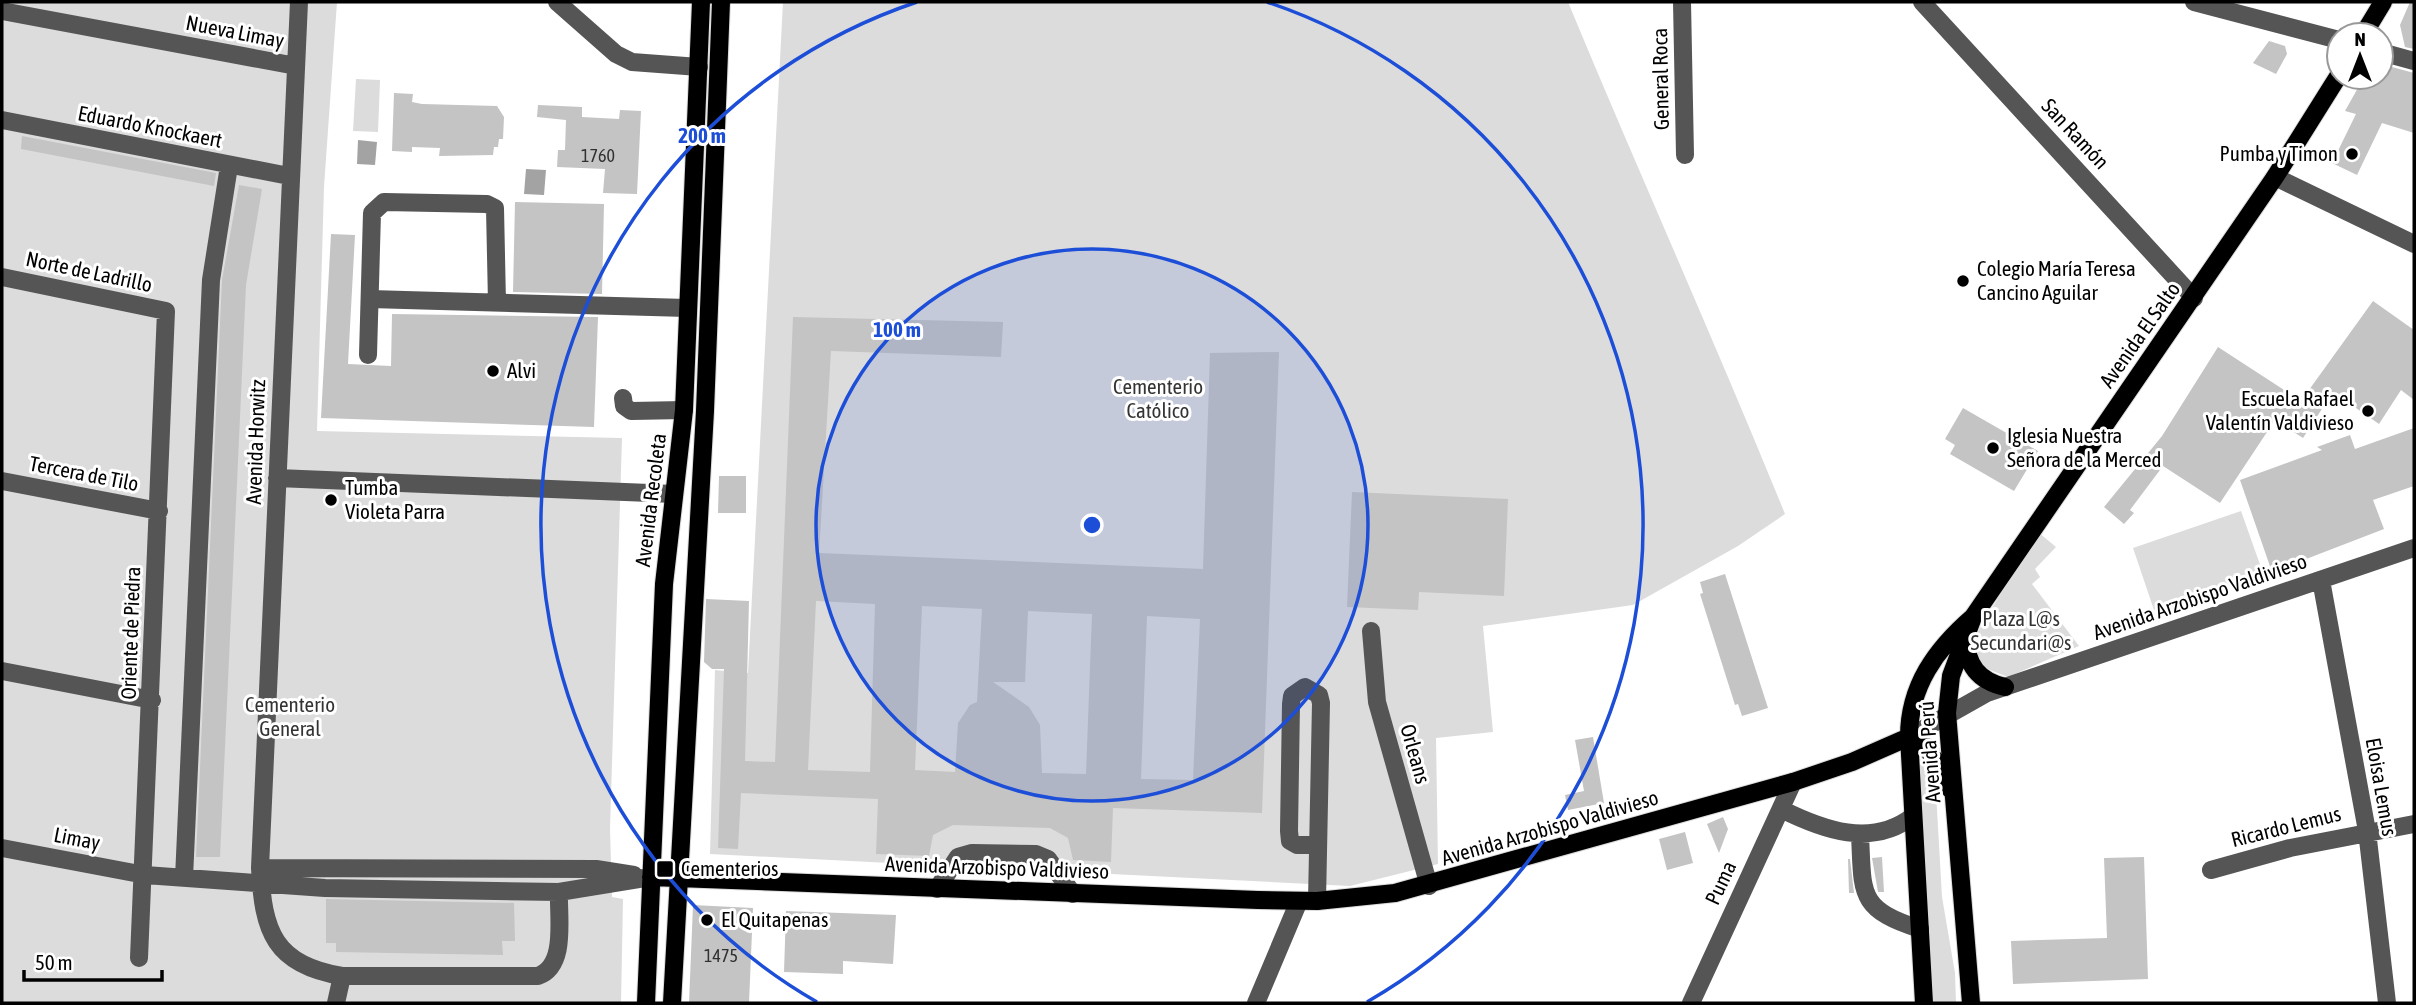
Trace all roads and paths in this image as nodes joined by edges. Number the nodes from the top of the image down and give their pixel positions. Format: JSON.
{"nodes":[{"id":1,"x":299,"y":2,"type":"edge"},
{"id":2,"x":557,"y":2,"type":"edge"},
{"id":3,"x":701,"y":2,"type":"edge"},
{"id":4,"x":721,"y":2,"type":"edge"},
{"id":5,"x":1682,"y":2,"type":"edge"},
{"id":6,"x":1922,"y":2,"type":"edge"},
{"id":7,"x":2194,"y":2,"type":"edge"},
{"id":8,"x":2383,"y":2,"type":"edge"},
{"id":9,"x":2,"y":10,"type":"edge"},
{"id":10,"x":2371,"y":21,"type":"edge"},
{"id":11,"x":2325,"y":36,"type":"edge"},
{"id":12,"x":2395,"y":56,"type":"edge"},
{"id":13,"x":2414,"y":61,"type":"edge"},
{"id":14,"x":296,"y":66,"type":"junction"},
{"id":15,"x":699,"y":67,"type":"junction"},
{"id":16,"x":2329,"y":91,"type":"edge"},
{"id":17,"x":2,"y":121,"type":"edge"},
{"id":18,"x":1685,"y":155,"type":"dead end"},
{"id":19,"x":229,"y":166,"type":"junction"},
{"id":20,"x":289,"y":176,"type":"junction"},
{"id":21,"x":2275,"y":177,"type":"junction"},
{"id":22,"x":2414,"y":244,"type":"edge"},
{"id":23,"x":2,"y":277,"type":"edge"},
{"id":24,"x":2193,"y":298,"type":"junction"},
{"id":25,"x":370,"y":299,"type":"junction"},
{"id":26,"x":496,"y":303,"type":"junction"},
{"id":27,"x":687,"y":308,"type":"junction"},
{"id":28,"x":166,"y":311,"type":"joint"},
{"id":29,"x":368,"y":355,"type":"dead end"},
{"id":30,"x":623,"y":398,"type":"dead end"},
{"id":31,"x":684,"y":410,"type":"junction"},
{"id":32,"x":277,"y":478,"type":"junction"},
{"id":33,"x":2,"y":481,"type":"edge"},
{"id":34,"x":674,"y":494,"type":"junction"},
{"id":35,"x":159,"y":511,"type":"junction"},
{"id":36,"x":2414,"y":548,"type":"edge"},
{"id":37,"x":2321,"y":580,"type":"junction"},
{"id":38,"x":1973,"y":617,"type":"junction"},
{"id":39,"x":1371,"y":631,"type":"dead end"},
{"id":40,"x":1966,"y":638,"type":"junction"},
{"id":41,"x":2,"y":671,"type":"edge"},
{"id":42,"x":2005,"y":687,"type":"junction"},
{"id":43,"x":152,"y":700,"type":"junction"},
{"id":44,"x":1947,"y":713,"type":"junction"},
{"id":45,"x":1909,"y":737,"type":"junction"},
{"id":46,"x":1793,"y":782,"type":"junction"},
{"id":47,"x":1956,"y":800,"type":"junction"},
{"id":48,"x":1781,"y":809,"type":"junction"},
{"id":49,"x":1913,"y":816,"type":"junction"},
{"id":50,"x":2414,"y":824,"type":"edge"},
{"id":51,"x":2367,"y":831,"type":"junction"},
{"id":52,"x":1860,"y":835,"type":"junction"},
{"id":53,"x":1318,"y":845,"type":"junction"},
{"id":54,"x":2,"y":848,"type":"edge"},
{"id":55,"x":2211,"y":870,"type":"dead end"},
{"id":56,"x":145,"y":875,"type":"junction"},
{"id":57,"x":260,"y":876,"type":"junction"},
{"id":58,"x":651,"y":877,"type":"junction"},
{"id":59,"x":184,"y":878,"type":"junction"},
{"id":60,"x":680,"y":879,"type":"junction"},
{"id":61,"x":1429,"y":886,"type":"junction"},
{"id":62,"x":937,"y":889,"type":"junction"},
{"id":63,"x":559,"y":892,"type":"junction"},
{"id":64,"x":1073,"y":894,"type":"junction"},
{"id":65,"x":1308,"y":901,"type":"junction"},
{"id":66,"x":1920,"y":929,"type":"junction"},
{"id":67,"x":139,"y":958,"type":"dead end"},
{"id":68,"x":342,"y":976,"type":"junction"},
{"id":69,"x":336,"y":1003,"type":"edge"},
{"id":70,"x":646,"y":1003,"type":"edge"},
{"id":71,"x":672,"y":1003,"type":"edge"},
{"id":72,"x":1256,"y":1003,"type":"edge"},
{"id":73,"x":1691,"y":1003,"type":"edge"},
{"id":74,"x":1924,"y":1003,"type":"edge"},
{"id":75,"x":1971,"y":1003,"type":"edge"},
{"id":76,"x":2387,"y":1003,"type":"edge"}],
"edges":[{"from":1,"to":14,"type":"street","name":"Avenida Horwitz"},
{"from":2,"to":15,"type":"street"},
{"from":3,"to":15,"type":"main road","name":"Avenida Recoleta"},
{"from":4,"to":60,"type":"main road"},
{"from":5,"to":18,"type":"street","name":"General Roca"},
{"from":6,"to":24,"type":"street","name":"San Ramón"},
{"from":7,"to":11,"type":"street"},
{"from":8,"to":10,"type":"main road"},
{"from":9,"to":14,"type":"street","name":"Nueva Limay"},
{"from":12,"to":13,"type":"street"},
{"from":14,"to":20,"type":"street","name":"Avenida Horwitz"},
{"from":15,"to":27,"type":"main road","name":"Avenida Recoleta"},
{"from":16,"to":21,"type":"main road","name":"Avenida El Salto"},
{"from":17,"to":19,"type":"street","name":"Eduardo Knockaert"},
{"from":19,"to":20,"type":"street","name":"Eduardo Knockaert"},
{"from":19,"to":59,"type":"street"},
{"from":20,"to":32,"type":"street","name":"Avenida Horwitz"},
{"from":21,"to":22,"type":"street"},
{"from":21,"to":24,"type":"main road","name":"Avenida El Salto"},
{"from":23,"to":28,"type":"street","name":"Norte de Ladrillo"},
{"from":24,"to":38,"type":"main road","name":"Avenida El Salto"},
{"from":25,"to":26,"type":"street"},
{"from":25,"to":26,"type":"street"},
{"from":25,"to":29,"type":"street"},
{"from":26,"to":27,"type":"street"},
{"from":27,"to":31,"type":"main road","name":"Avenida Recoleta"},
{"from":28,"to":35,"type":"street","name":"Oriente de Piedra"},
{"from":30,"to":31,"type":"street"},
{"from":31,"to":34,"type":"main road","name":"Avenida Recoleta"},
{"from":32,"to":34,"type":"street"},
{"from":32,"to":57,"type":"street","name":"Avenida Horwitz"},
{"from":33,"to":35,"type":"street","name":"Tercera de Tilo"},
{"from":34,"to":58,"type":"main road","name":"Avenida Recoleta"},
{"from":35,"to":43,"type":"street","name":"Oriente de Piedra"},
{"from":36,"to":37,"type":"street","name":"Avenida Arzobispo Valdivieso"},
{"from":37,"to":42,"type":"street","name":"Avenida Arzobispo Valdivieso"},
{"from":37,"to":51,"type":"street","name":"Eloisa Lemus"},
{"from":38,"to":40,"type":"main road","name":"Avenida Perú"},
{"from":38,"to":45,"type":"main road","name":"Avenida Perú"},
{"from":39,"to":61,"type":"street","name":"Orleans"},
{"from":40,"to":42,"type":"main road"},
{"from":40,"to":44,"type":"main road","name":"Avenida Perú"},
{"from":41,"to":43,"type":"street"},
{"from":42,"to":44,"type":"street","name":"Avenida Arzobispo Valdivieso"},
{"from":43,"to":56,"type":"street","name":"Oriente de Piedra"},
{"from":44,"to":45,"type":"street","name":"Avenida Arzobispo Valdivieso"},
{"from":44,"to":47,"type":"main road","name":"Avenida Perú"},
{"from":45,"to":46,"type":"main road","name":"Avenida Arzobispo Valdivieso"},
{"from":45,"to":47,"type":"main road"},
{"from":45,"to":49,"type":"main road","name":"Avenida Perú"},
{"from":46,"to":48,"type":"street","name":"Puma"},
{"from":46,"to":61,"type":"main road","name":"Avenida Arzobispo Valdivieso"},
{"from":47,"to":75,"type":"main road","name":"Avenida Perú"},
{"from":48,"to":52,"type":"street"},
{"from":48,"to":73,"type":"street","name":"Puma"},
{"from":49,"to":52,"type":"street"},
{"from":49,"to":66,"type":"main road","name":"Avenida Perú"},
{"from":50,"to":51,"type":"street","name":"Ricardo Lemus"},
{"from":51,"to":55,"type":"street","name":"Ricardo Lemus"},
{"from":51,"to":76,"type":"street","name":"Eloisa Lemus"},
{"from":52,"to":66,"type":"street"},
{"from":53,"to":53,"type":"street"},
{"from":53,"to":65,"type":"street"},
{"from":54,"to":56,"type":"street","name":"Limay"},
{"from":56,"to":59,"type":"street"},
{"from":56,"to":67,"type":"street","name":"Oriente de Piedra"},
{"from":57,"to":58,"type":"street"},
{"from":57,"to":59,"type":"street"},
{"from":57,"to":63,"type":"street"},
{"from":57,"to":68,"type":"street","name":"Avenida Horwitz"},
{"from":58,"to":60,"type":"main road","name":"Avenida Arzobispo Valdivieso"},
{"from":58,"to":63,"type":"street"},
{"from":58,"to":70,"type":"main road","name":"Avenida Recoleta"},
{"from":60,"to":62,"type":"main road","name":"Avenida Arzobispo Valdivieso"},
{"from":60,"to":71,"type":"main road"},
{"from":61,"to":65,"type":"main road","name":"Avenida Arzobispo Valdivieso"},
{"from":62,"to":64,"type":"main road","name":"Avenida Arzobispo Valdivieso"},
{"from":62,"to":64,"type":"street"},
{"from":63,"to":68,"type":"street","name":"Avenida Horwitz"},
{"from":64,"to":65,"type":"main road","name":"Avenida Arzobispo Valdivieso"},
{"from":65,"to":72,"type":"street"},
{"from":66,"to":74,"type":"main road","name":"Avenida Perú"},
{"from":68,"to":69,"type":"street"}]}
